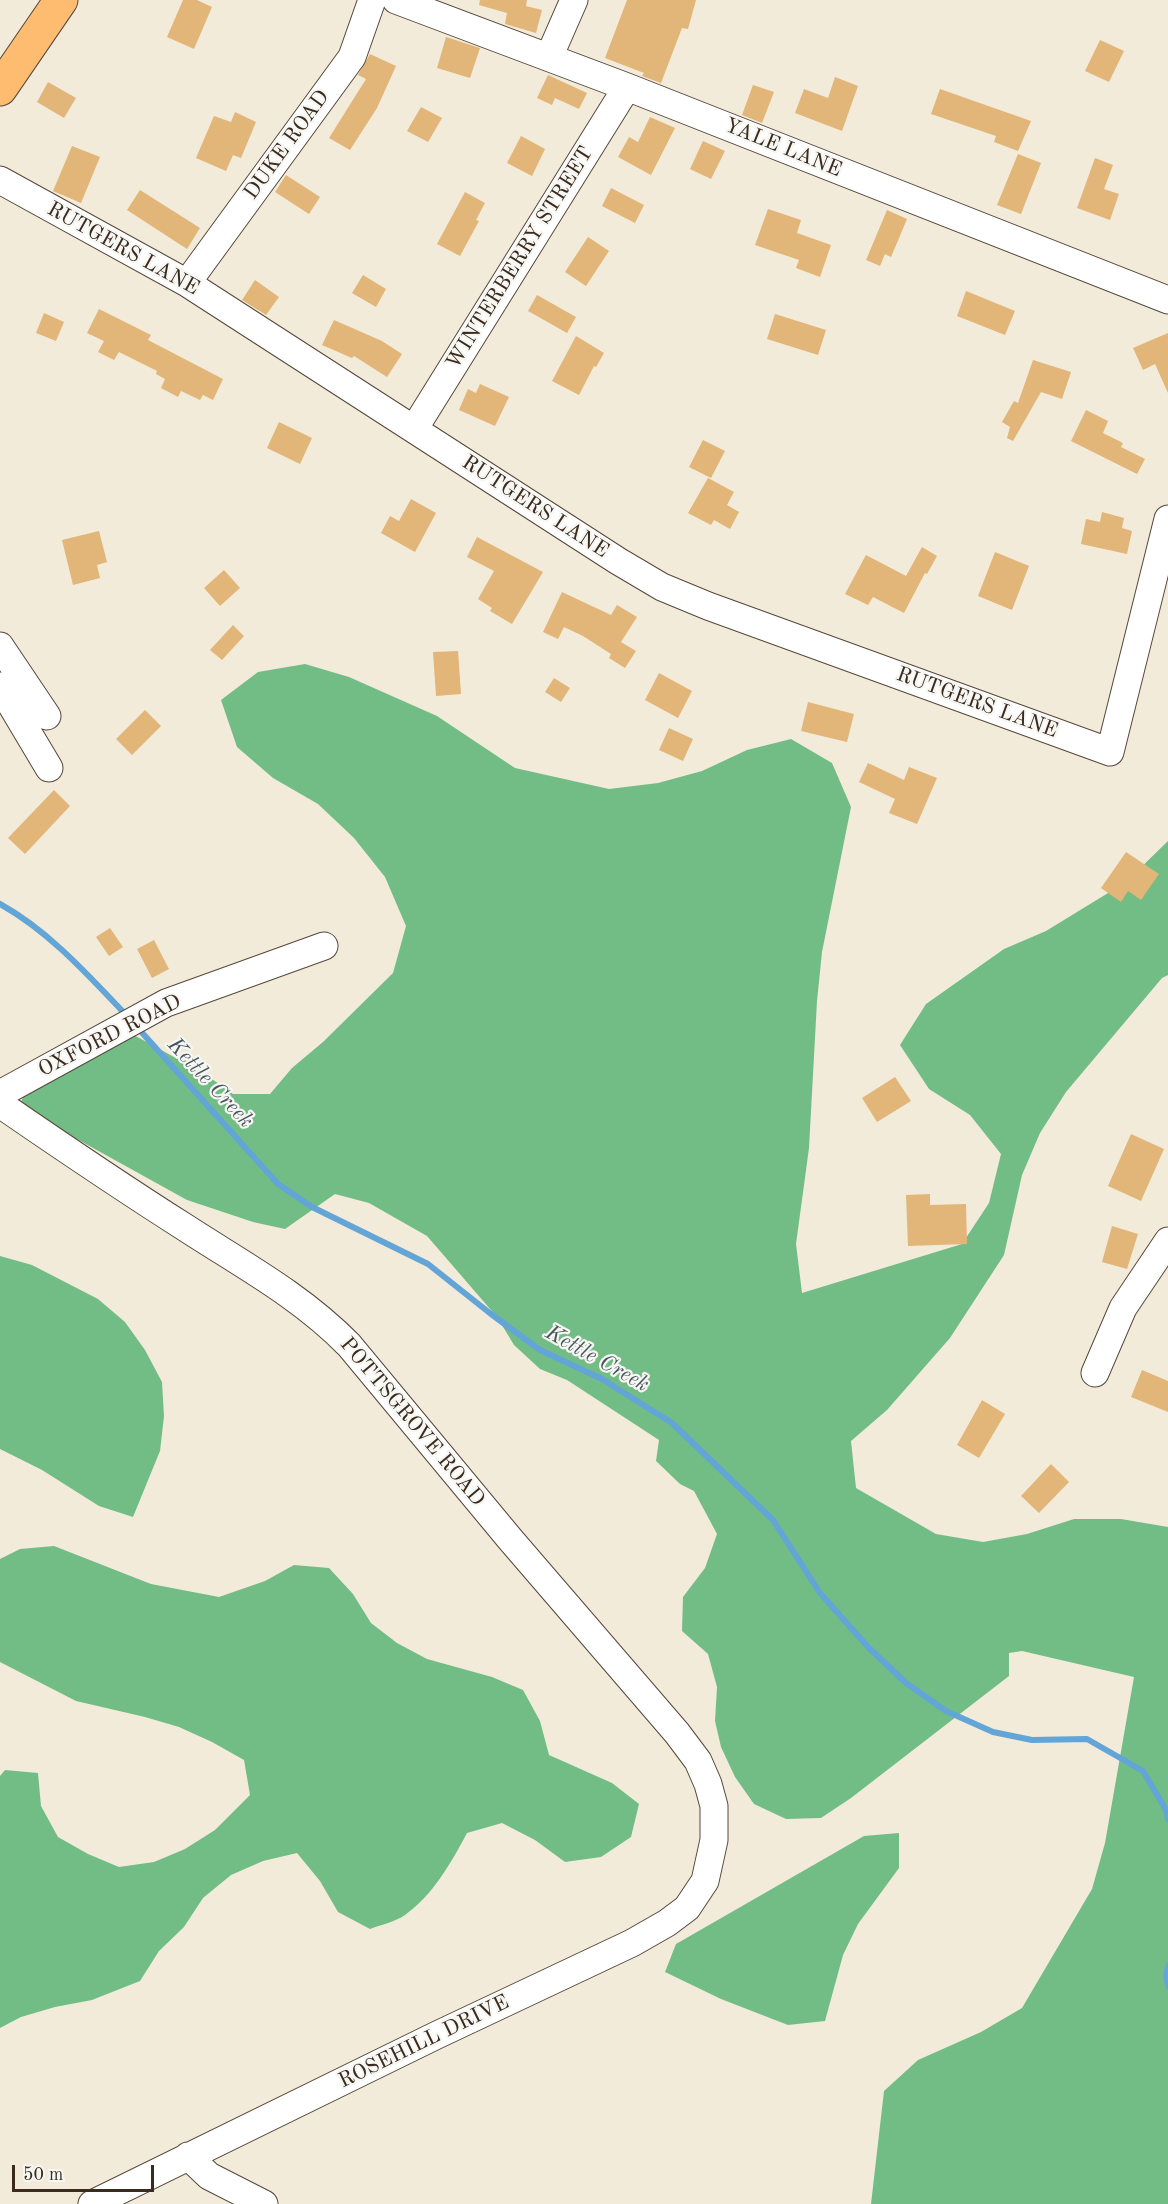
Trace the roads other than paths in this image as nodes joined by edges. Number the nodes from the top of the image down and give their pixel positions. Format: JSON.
{"nodes":[{"id":1,"x":61,"y":0,"type":"edge"},
{"id":2,"x":372,"y":0,"type":"edge"},
{"id":3,"x":396,"y":0,"type":"edge"},
{"id":4,"x":574,"y":0,"type":"edge"},
{"id":5,"x":549,"y":57,"type":"junction"},
{"id":6,"x":4,"y":74,"type":"edge"},
{"id":7,"x":627,"y":87,"type":"junction"},
{"id":8,"x":0,"y":180,"type":"edge"},
{"id":9,"x":186,"y":283,"type":"junction"},
{"id":10,"x":1168,"y":300,"type":"edge"},
{"id":11,"x":414,"y":429,"type":"junction"},
{"id":12,"x":1168,"y":519,"type":"edge"},
{"id":13,"x":0,"y":646,"type":"edge"},
{"id":14,"x":0,"y":686,"type":"edge"},
{"id":15,"x":47,"y":716,"type":"dead end"},
{"id":16,"x":49,"y":768,"type":"dead end"},
{"id":17,"x":324,"y":946,"type":"dead end"},
{"id":18,"x":0,"y":1094,"type":"edge"},
{"id":19,"x":0,"y":1104,"type":"edge"},
{"id":20,"x":1168,"y":1241,"type":"edge"},
{"id":21,"x":1095,"y":1373,"type":"dead end"},
{"id":22,"x":714,"y":1840,"type":"joint"},
{"id":23,"x":188,"y":2156,"type":"junction"},
{"id":24,"x":92,"y":2204,"type":"edge"},
{"id":25,"x":264,"y":2204,"type":"edge"}],
"edges":[{"from":1,"to":6,"type":"main road"},
{"from":2,"to":9,"type":"street","name":"DUKE ROAD"},
{"from":3,"to":5,"type":"street","name":"YALE LANE"},
{"from":4,"to":5,"type":"street"},
{"from":5,"to":7,"type":"street","name":"YALE LANE"},
{"from":7,"to":10,"type":"street","name":"YALE LANE"},
{"from":7,"to":11,"type":"street","name":"WINTERBERRY STREET"},
{"from":8,"to":9,"type":"street","name":"RUTGERS LANE"},
{"from":9,"to":11,"type":"street","name":"RUTGERS LANE"},
{"from":11,"to":12,"type":"street","name":"RUTGERS LANE"},
{"from":13,"to":15,"type":"street"},
{"from":14,"to":16,"type":"street"},
{"from":17,"to":18,"type":"street","name":"OXFORD ROAD"},
{"from":19,"to":22,"type":"street","name":"POTTSGROVE ROAD"},
{"from":20,"to":21,"type":"street"},
{"from":22,"to":23,"type":"street","name":"ROSEHILL DRIVE"},
{"from":23,"to":24,"type":"street","name":"ROSEHILL DRIVE"},
{"from":23,"to":25,"type":"street"}]}
